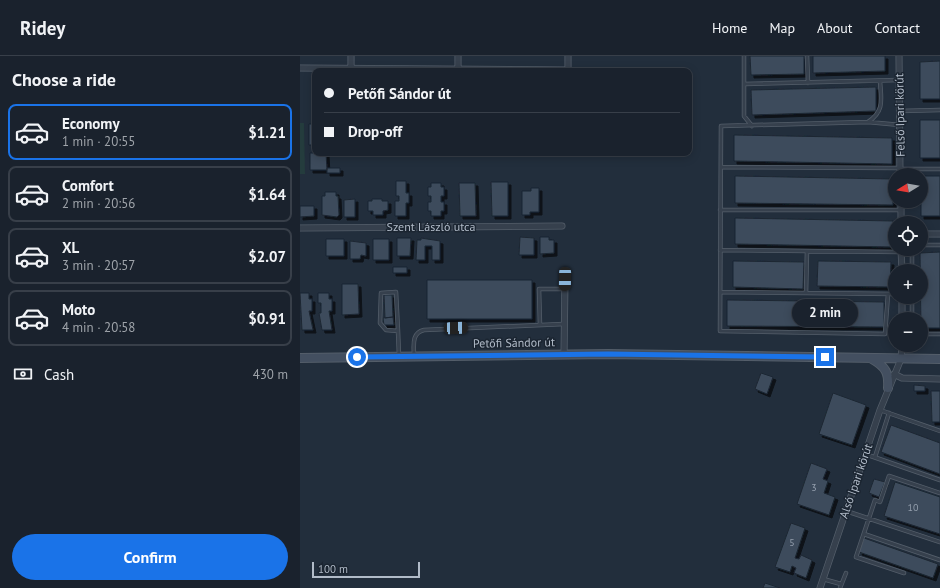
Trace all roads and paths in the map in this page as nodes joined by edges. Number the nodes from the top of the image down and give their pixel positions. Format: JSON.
{"nodes":[{"id":1,"x":351,"y":56,"type":"edge"},
{"id":2,"x":458,"y":56,"type":"edge"},
{"id":3,"x":568,"y":56,"type":"edge"},
{"id":4,"x":744,"y":56,"type":"edge"},
{"id":5,"x":807,"y":56,"type":"edge"},
{"id":6,"x":899,"y":56,"type":"edge"},
{"id":7,"x":300,"y":68,"type":"edge"},
{"id":8,"x":351,"y":68,"type":"junction"},
{"id":9,"x":458,"y":68,"type":"joint"},
{"id":10,"x":568,"y":68,"type":"edge"},
{"id":11,"x":899,"y":80,"type":"junction"},
{"id":12,"x":880,"y":81,"type":"junction"},
{"id":13,"x":808,"y":83,"type":"junction"},
{"id":14,"x":745,"y":84,"type":"junction"},
{"id":15,"x":940,"y":110,"type":"edge"},
{"id":16,"x":900,"y":111,"type":"junction"},
{"id":17,"x":868,"y":122,"type":"junction"},
{"id":18,"x":900,"y":125,"type":"junction"},
{"id":19,"x":752,"y":126,"type":"junction"},
{"id":20,"x":721,"y":167,"type":"junction"},
{"id":21,"x":900,"y":168,"type":"edge"},
{"id":22,"x":940,"y":169,"type":"edge"},
{"id":23,"x":928,"y":170,"type":"edge"},
{"id":24,"x":888,"y":171,"type":"edge"},
{"id":25,"x":720,"y":210,"type":"junction"},
{"id":26,"x":901,"y":210,"type":"joint"},
{"id":27,"x":901,"y":216,"type":"edge"},
{"id":28,"x":562,"y":226,"type":"dead end"},
{"id":29,"x":300,"y":228,"type":"edge"},
{"id":30,"x":928,"y":234,"type":"edge"},
{"id":31,"x":940,"y":234,"type":"edge"},
{"id":32,"x":928,"y":245,"type":"edge"},
{"id":33,"x":940,"y":245,"type":"edge"},
{"id":34,"x":720,"y":250,"type":"junction"},
{"id":35,"x":888,"y":250,"type":"edge"},
{"id":36,"x":806,"y":251,"type":"junction"},
{"id":37,"x":565,"y":279,"type":"dead end"},
{"id":38,"x":565,"y":288,"type":"junction"},
{"id":39,"x":720,"y":292,"type":"junction"},
{"id":40,"x":806,"y":293,"type":"junction"},
{"id":41,"x":888,"y":294,"type":"joint"},
{"id":42,"x":392,"y":299,"type":"dead end"},
{"id":43,"x":397,"y":299,"type":"junction"},
{"id":44,"x":392,"y":304,"type":"dead end"},
{"id":45,"x":397,"y":304,"type":"junction"},
{"id":46,"x":392,"y":309,"type":"dead end"},
{"id":47,"x":397,"y":309,"type":"junction"},
{"id":48,"x":393,"y":314,"type":"dead end"},
{"id":49,"x":397,"y":314,"type":"junction"},
{"id":50,"x":564,"y":324,"type":"junction"},
{"id":51,"x":540,"y":325,"type":"junction"},
{"id":52,"x":398,"y":331,"type":"junction"},
{"id":53,"x":928,"y":334,"type":"edge"},
{"id":54,"x":940,"y":334,"type":"edge"},
{"id":55,"x":902,"y":352,"type":"edge"},
{"id":56,"x":564,"y":354,"type":"junction"},
{"id":57,"x":399,"y":356,"type":"junction"},
{"id":58,"x":414,"y":356,"type":"junction"},
{"id":59,"x":300,"y":358,"type":"edge"},
{"id":60,"x":870,"y":358,"type":"junction"},
{"id":61,"x":902,"y":359,"type":"junction"},
{"id":62,"x":940,"y":359,"type":"edge"},
{"id":63,"x":894,"y":374,"type":"junction"},
{"id":64,"x":940,"y":379,"type":"edge"},
{"id":65,"x":888,"y":388,"type":"junction"},
{"id":66,"x":880,"y":410,"type":"junction"},
{"id":67,"x":889,"y":413,"type":"junction"},
{"id":68,"x":940,"y":431,"type":"edge"},
{"id":69,"x":865,"y":454,"type":"junction"},
{"id":70,"x":874,"y":457,"type":"junction"},
{"id":71,"x":940,"y":480,"type":"edge"},
{"id":72,"x":940,"y":493,"type":"edge"},
{"id":73,"x":846,"y":511,"type":"junction"},
{"id":74,"x":869,"y":519,"type":"junction"},
{"id":75,"x":864,"y":534,"type":"junction"},
{"id":76,"x":940,"y":542,"type":"edge"},
{"id":77,"x":940,"y":560,"type":"edge"},
{"id":78,"x":846,"y":572,"type":"dead end"},
{"id":79,"x":904,"y":573,"type":"dead end"},
{"id":80,"x":823,"y":579,"type":"junction"},
{"id":81,"x":841,"y":586,"type":"edge"},
{"id":82,"x":820,"y":588,"type":"edge"}],
"edges":[{"from":1,"to":8,"type":"street"},
{"from":2,"to":9,"type":"street"},
{"from":3,"to":10,"type":"street"},
{"from":4,"to":14,"type":"lane"},
{"from":5,"to":13,"type":"lane"},
{"from":6,"to":11,"type":"street","name":"Felső Ipari körút"},
{"from":7,"to":8,"type":"street"},
{"from":8,"to":9,"type":"street"},
{"from":11,"to":12,"type":"lane"},
{"from":11,"to":16,"type":"street","name":"Felső Ipari körút"},
{"from":12,"to":13,"type":"lane"},
{"from":12,"to":17,"type":"lane"},
{"from":13,"to":14,"type":"lane"},
{"from":14,"to":19,"type":"lane"},
{"from":15,"to":16,"type":"lane"},
{"from":16,"to":18,"type":"street","name":"Felső Ipari körút"},
{"from":17,"to":18,"type":"lane"},
{"from":17,"to":19,"type":"lane"},
{"from":18,"to":21,"type":"street","name":"Felső Ipari körút"},
{"from":19,"to":20,"type":"lane"},
{"from":20,"to":24,"type":"lane"},
{"from":20,"to":25,"type":"lane"},
{"from":22,"to":23,"type":"lane"},
{"from":25,"to":26,"type":"lane"},
{"from":25,"to":34,"type":"lane"},
{"from":26,"to":27,"type":"street"},
{"from":28,"to":29,"type":"street","name":"Szent László utca"},
{"from":30,"to":31,"type":"street"},
{"from":32,"to":33,"type":"lane"},
{"from":34,"to":36,"type":"lane"},
{"from":34,"to":39,"type":"lane"},
{"from":35,"to":36,"type":"lane"},
{"from":36,"to":40,"type":"lane"},
{"from":37,"to":38,"type":"street"},
{"from":38,"to":50,"type":"street"},
{"from":38,"to":51,"type":"lane"},
{"from":39,"to":40,"type":"lane"},
{"from":39,"to":41,"type":"lane"},
{"from":40,"to":41,"type":"lane"},
{"from":42,"to":43,"type":"lane"},
{"from":43,"to":45,"type":"lane"},
{"from":43,"to":52,"type":"lane"},
{"from":44,"to":45,"type":"lane"},
{"from":45,"to":47,"type":"lane"},
{"from":46,"to":47,"type":"lane"},
{"from":47,"to":49,"type":"lane"},
{"from":48,"to":49,"type":"lane"},
{"from":49,"to":52,"type":"lane"},
{"from":50,"to":51,"type":"lane"},
{"from":50,"to":56,"type":"street"},
{"from":51,"to":58,"type":"lane"},
{"from":52,"to":57,"type":"lane"},
{"from":53,"to":54,"type":"lane"},
{"from":55,"to":61,"type":"street"},
{"from":56,"to":58,"type":"main road","name":"Petőfi Sándor út"},
{"from":56,"to":60,"type":"main road","name":"Petőfi Sándor út"},
{"from":57,"to":58,"type":"main road","name":"Petőfi Sándor út"},
{"from":57,"to":59,"type":"main road","name":"Petőfi Sándor út"},
{"from":60,"to":61,"type":"main road","name":"Petőfi Sándor út"},
{"from":60,"to":65,"type":"main road"},
{"from":61,"to":62,"type":"main road","name":"Petőfi Sándor út"},
{"from":61,"to":63,"type":"street","name":"Alsó Ipari körút"},
{"from":63,"to":64,"type":"street"},
{"from":63,"to":65,"type":"street","name":"Alsó Ipari körút"},
{"from":65,"to":66,"type":"street","name":"Alsó Ipari körút"},
{"from":66,"to":67,"type":"lane"},
{"from":66,"to":69,"type":"street","name":"Alsó Ipari körút"},
{"from":67,"to":68,"type":"lane"},
{"from":67,"to":70,"type":"lane"},
{"from":69,"to":70,"type":"lane"},
{"from":69,"to":73,"type":"street","name":"Alsó Ipari körút"},
{"from":70,"to":71,"type":"lane"},
{"from":72,"to":74,"type":"lane"},
{"from":73,"to":74,"type":"lane"},
{"from":73,"to":80,"type":"street","name":"Alsó Ipari körút"},
{"from":74,"to":75,"type":"lane"},
{"from":74,"to":76,"type":"lane"},
{"from":75,"to":77,"type":"lane"},
{"from":75,"to":79,"type":"lane"},
{"from":78,"to":81,"type":"lane"},
{"from":80,"to":81,"type":"lane"},
{"from":80,"to":82,"type":"street","name":"Alsó Ipari körút"}]}
